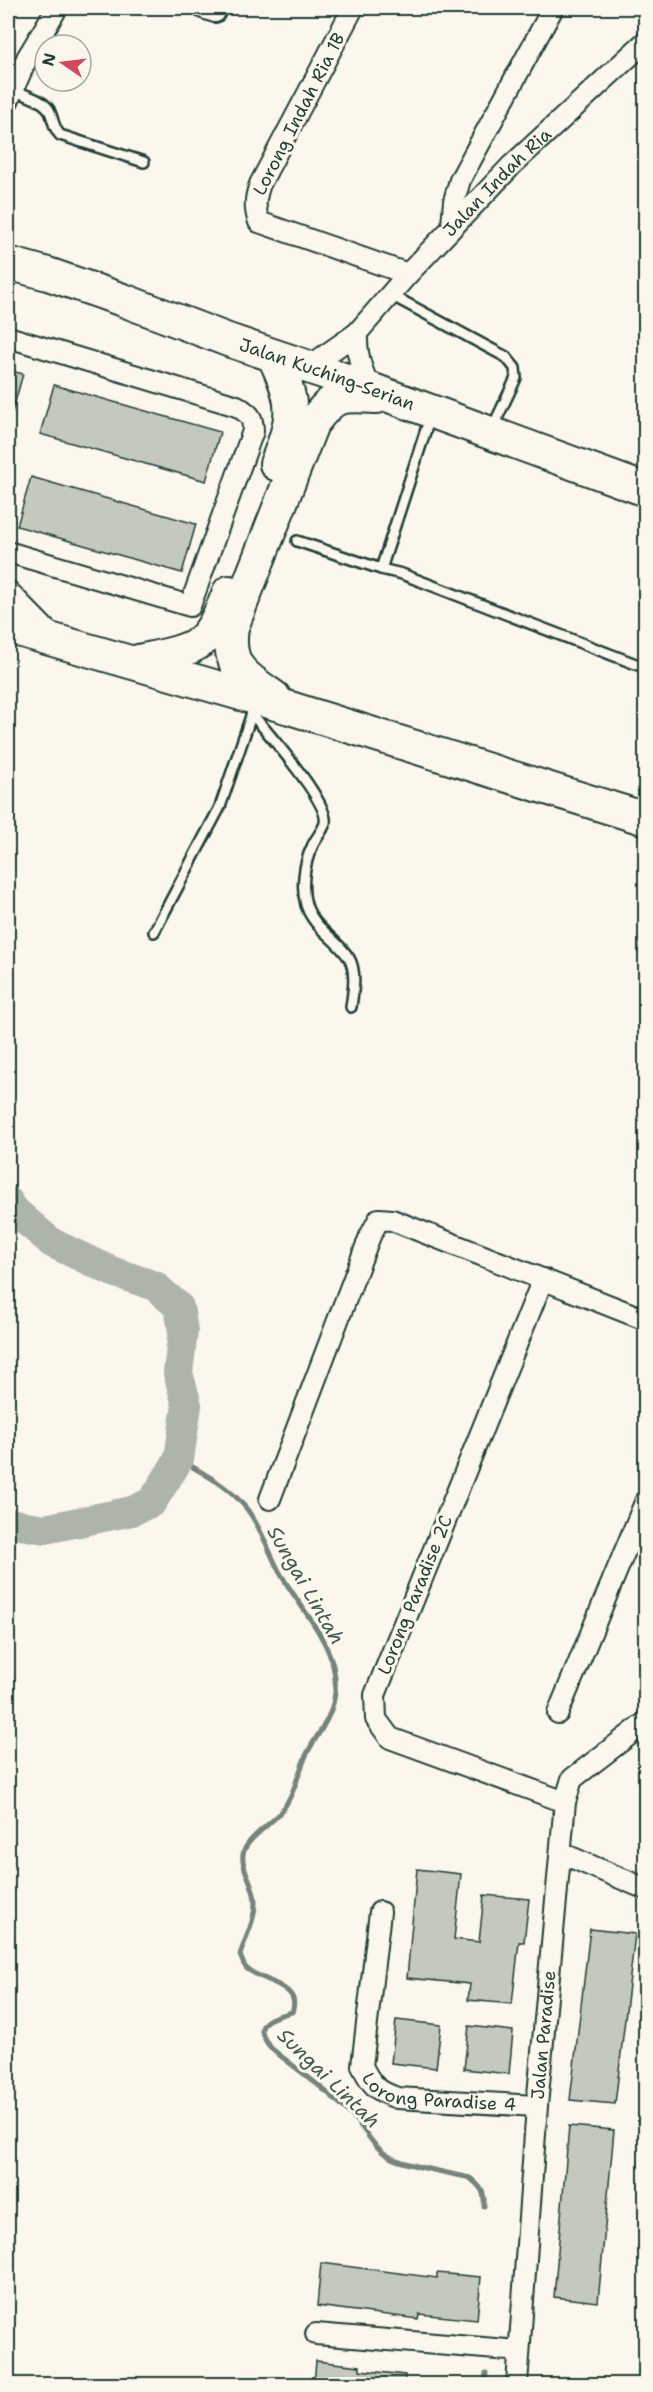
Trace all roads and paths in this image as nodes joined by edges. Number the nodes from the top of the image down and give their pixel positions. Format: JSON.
{"nodes":[{"id":1,"x":57,"y":8,"type":"edge"},
{"id":2,"x":352,"y":8,"type":"edge"},
{"id":3,"x":553,"y":8,"type":"edge"},
{"id":4,"x":645,"y":41,"type":"edge"},
{"id":5,"x":10,"y":95,"type":"edge"},
{"id":6,"x":144,"y":162,"type":"dead end"},
{"id":7,"x":452,"y":225,"type":"junction"},
{"id":8,"x":8,"y":263,"type":"edge"},
{"id":9,"x":408,"y":274,"type":"junction"},
{"id":10,"x":8,"y":276,"type":"edge"},
{"id":11,"x":391,"y":295,"type":"junction"},
{"id":12,"x":357,"y":333,"type":"junction"},
{"id":13,"x":8,"y":337,"type":"edge"},
{"id":14,"x":221,"y":337,"type":"junction"},
{"id":15,"x":274,"y":357,"type":"junction"},
{"id":16,"x":307,"y":368,"type":"junction"},
{"id":17,"x":383,"y":394,"type":"junction"},
{"id":18,"x":431,"y":412,"type":"junction"},
{"id":19,"x":490,"y":434,"type":"junction"},
{"id":20,"x":645,"y":490,"type":"edge"},
{"id":21,"x":297,"y":541,"type":"dead end"},
{"id":22,"x":8,"y":552,"type":"edge"},
{"id":23,"x":381,"y":569,"type":"junction"},
{"id":24,"x":8,"y":591,"type":"edge"},
{"id":25,"x":204,"y":610,"type":"junction"},
{"id":26,"x":8,"y":627,"type":"edge"},
{"id":27,"x":58,"y":642,"type":"junction"},
{"id":28,"x":133,"y":662,"type":"junction"},
{"id":29,"x":645,"y":668,"type":"edge"},
{"id":30,"x":254,"y":706,"type":"junction"},
{"id":31,"x":290,"y":708,"type":"junction"},
{"id":32,"x":645,"y":819,"type":"edge"},
{"id":33,"x":154,"y":932,"type":"dead end"},
{"id":34,"x":351,"y":1007,"type":"dead end"},
{"id":35,"x":543,"y":1279,"type":"junction"},
{"id":36,"x":645,"y":1320,"type":"edge"},
{"id":37,"x":270,"y":1499,"type":"dead end"},
{"id":38,"x":645,"y":1500,"type":"edge"},
{"id":39,"x":558,"y":1713,"type":"dead end"},
{"id":40,"x":645,"y":1722,"type":"edge"},
{"id":41,"x":565,"y":1802,"type":"junction"},
{"id":42,"x":561,"y":1853,"type":"junction"},
{"id":43,"x":645,"y":1889,"type":"edge"},
{"id":44,"x":380,"y":1912,"type":"dead end"},
{"id":45,"x":537,"y":2106,"type":"junction"},
{"id":46,"x":316,"y":2334,"type":"dead end"},
{"id":47,"x":519,"y":2351,"type":"junction"},
{"id":48,"x":516,"y":2385,"type":"edge"}],
"edges":[{"from":1,"to":5,"type":"street"},
{"from":2,"to":9,"type":"street","name":"Lorong Indah Ria 1B"},
{"from":3,"to":7,"type":"street"},
{"from":4,"to":7,"type":"street","name":"Jalan Indah Ria"},
{"from":5,"to":6,"type":"lane"},
{"from":7,"to":9,"type":"street","name":"Jalan Indah Ria"},
{"from":8,"to":14,"type":"highway","name":"Jalan Kuching-Serian"},
{"from":9,"to":11,"type":"street","name":"Jalan Indah Ria"},
{"from":10,"to":14,"type":"street"},
{"from":11,"to":12,"type":"street","name":"Jalan Indah Ria"},
{"from":11,"to":19,"type":"lane"},
{"from":12,"to":16,"type":"street","name":"Jalan Indah Ria"},
{"from":12,"to":17,"type":"street"},
{"from":13,"to":25,"type":"street"},
{"from":14,"to":15,"type":"highway","name":"Jalan Kuching-Serian"},
{"from":15,"to":16,"type":"highway","name":"Jalan Kuching-Serian"},
{"from":15,"to":25,"type":"highway"},
{"from":16,"to":17,"type":"highway","name":"Jalan Kuching-Serian"},
{"from":17,"to":18,"type":"highway","name":"Jalan Kuching-Serian"},
{"from":17,"to":31,"type":"highway"},
{"from":18,"to":19,"type":"highway","name":"Jalan Kuching-Serian"},
{"from":18,"to":23,"type":"lane"},
{"from":19,"to":20,"type":"highway","name":"Jalan Kuching-Serian"},
{"from":21,"to":23,"type":"lane"},
{"from":22,"to":25,"type":"street"},
{"from":23,"to":29,"type":"lane"},
{"from":24,"to":27,"type":"street"},
{"from":25,"to":28,"type":"highway"},
{"from":26,"to":27,"type":"highway"},
{"from":27,"to":28,"type":"highway"},
{"from":28,"to":30,"type":"highway"},
{"from":30,"to":31,"type":"highway"},
{"from":30,"to":33,"type":"lane"},
{"from":30,"to":34,"type":"lane"},
{"from":31,"to":32,"type":"highway"},
{"from":35,"to":36,"type":"street"},
{"from":35,"to":37,"type":"street"},
{"from":35,"to":41,"type":"street","name":"Lorong Paradise 2C"},
{"from":38,"to":39,"type":"street"},
{"from":40,"to":41,"type":"street","name":"Jalan Paradise"},
{"from":41,"to":42,"type":"street","name":"Jalan Paradise"},
{"from":42,"to":43,"type":"street"},
{"from":42,"to":45,"type":"street","name":"Jalan Paradise"},
{"from":44,"to":45,"type":"street","name":"Lorong Paradise 4"},
{"from":45,"to":47,"type":"street","name":"Jalan Paradise"},
{"from":46,"to":47,"type":"street"},
{"from":47,"to":48,"type":"street","name":"Jalan Paradise"}]}
